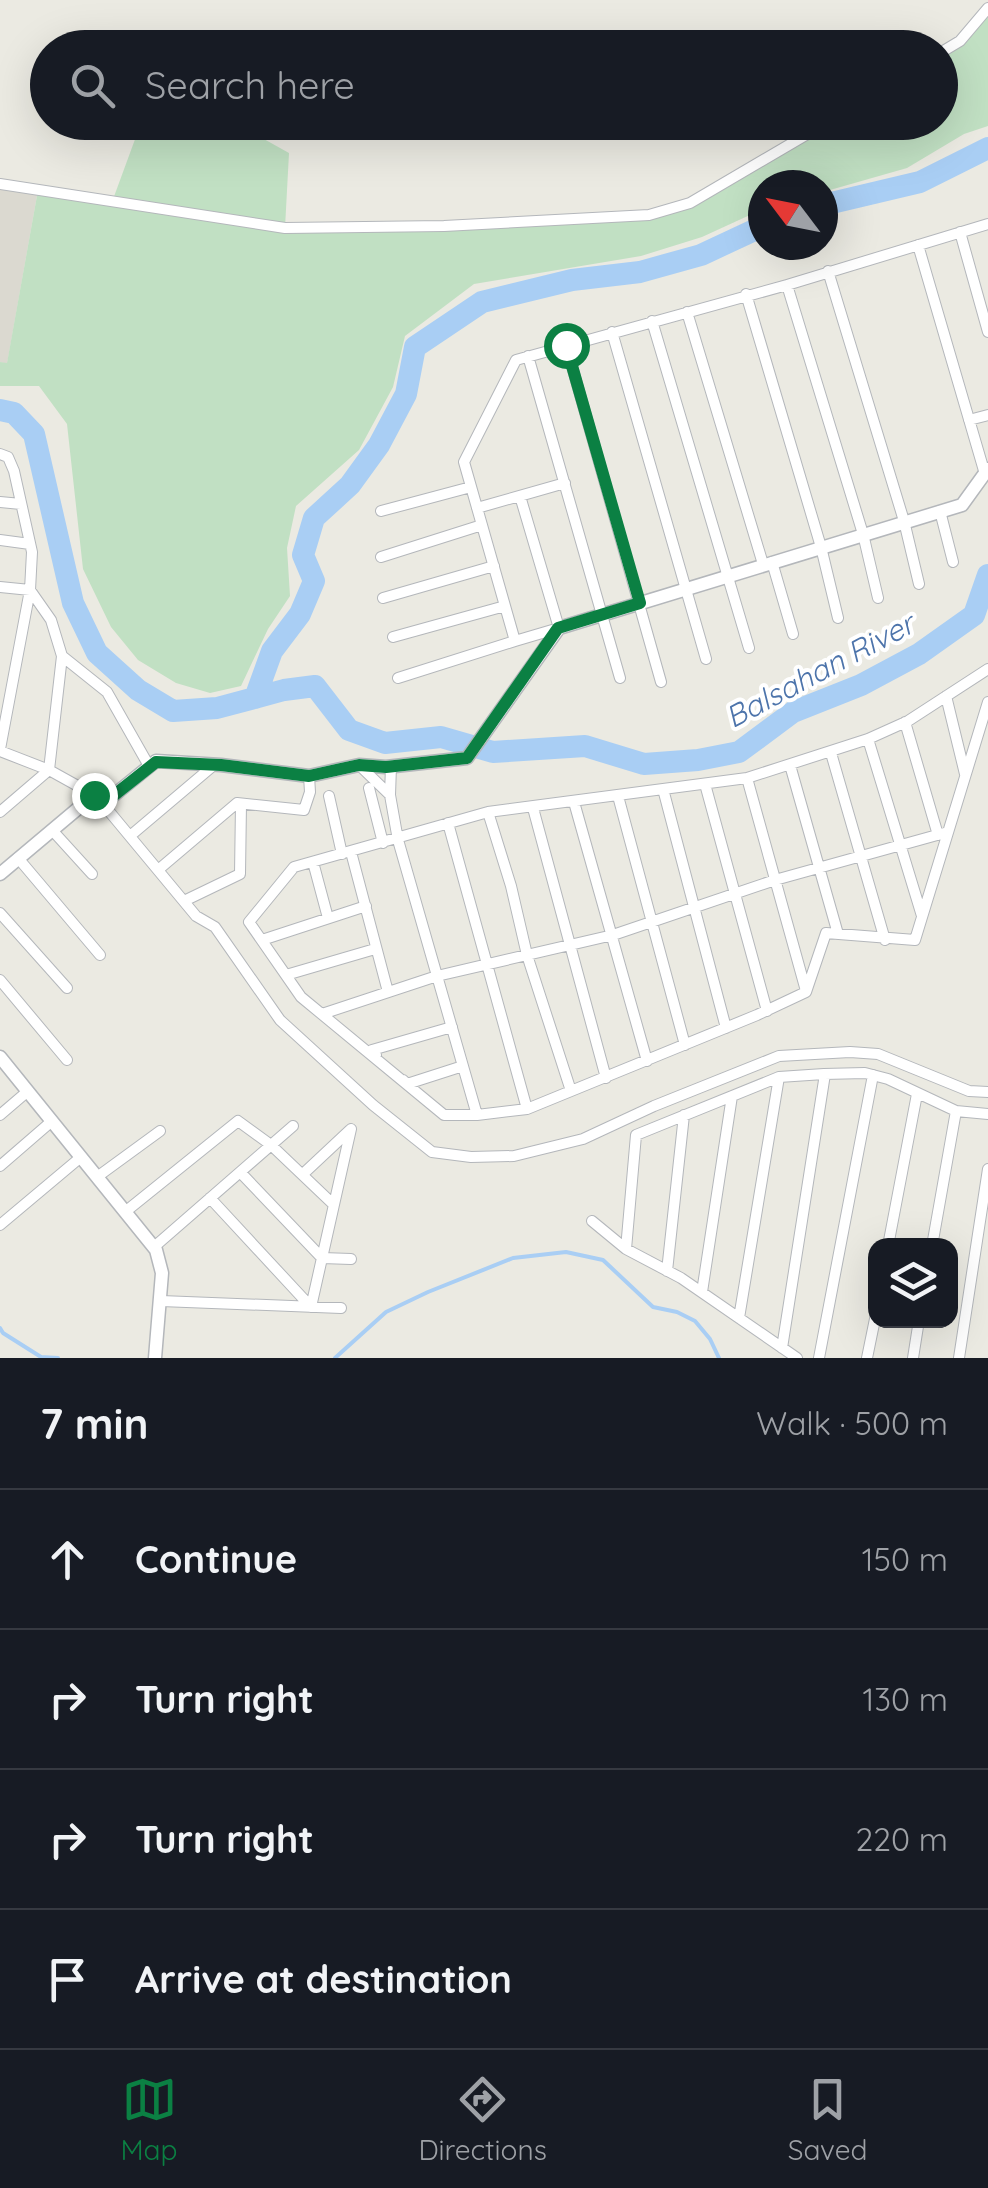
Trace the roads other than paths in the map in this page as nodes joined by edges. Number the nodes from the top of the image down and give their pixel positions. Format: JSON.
{"nodes":[{"id":1,"x":988,"y":8,"type":"edge"},
{"id":2,"x":958,"y":43,"type":"edge"},
{"id":3,"x":797,"y":140,"type":"edge"},
{"id":4,"x":0,"y":184,"type":"edge"},
{"id":5,"x":988,"y":224,"type":"edge"},
{"id":6,"x":960,"y":232,"type":"junction"},
{"id":7,"x":918,"y":246,"type":"junction"},
{"id":8,"x":828,"y":271,"type":"junction"},
{"id":9,"x":786,"y":285,"type":"junction"},
{"id":10,"x":746,"y":294,"type":"junction"},
{"id":11,"x":687,"y":312,"type":"junction"},
{"id":12,"x":652,"y":321,"type":"junction"},
{"id":13,"x":612,"y":332,"type":"junction"},
{"id":14,"x":988,"y":332,"type":"edge"},
{"id":15,"x":566,"y":345,"type":"junction"},
{"id":16,"x":528,"y":356,"type":"junction"},
{"id":17,"x":988,"y":415,"type":"edge"},
{"id":18,"x":969,"y":420,"type":"junction"},
{"id":19,"x":0,"y":454,"type":"edge"},
{"id":20,"x":986,"y":471,"type":"edge"},
{"id":21,"x":565,"y":484,"type":"junction"},
{"id":22,"x":471,"y":488,"type":"junction"},
{"id":23,"x":520,"y":496,"type":"junction"},
{"id":24,"x":0,"y":502,"type":"edge"},
{"id":25,"x":21,"y":504,"type":"junction"},
{"id":26,"x":477,"y":508,"type":"junction"},
{"id":27,"x":940,"y":511,"type":"junction"},
{"id":28,"x":381,"y":512,"type":"dead end"},
{"id":29,"x":904,"y":521,"type":"junction"},
{"id":30,"x":482,"y":525,"type":"junction"},
{"id":31,"x":863,"y":534,"type":"junction"},
{"id":32,"x":0,"y":540,"type":"edge"},
{"id":33,"x":30,"y":544,"type":"junction"},
{"id":34,"x":821,"y":546,"type":"junction"},
{"id":35,"x":381,"y":557,"type":"dead end"},
{"id":36,"x":953,"y":562,"type":"dead end"},
{"id":37,"x":768,"y":563,"type":"junction"},
{"id":38,"x":494,"y":566,"type":"junction"},
{"id":39,"x":727,"y":575,"type":"junction"},
{"id":40,"x":919,"y":584,"type":"dead end"},
{"id":41,"x":0,"y":587,"type":"edge"},
{"id":42,"x":685,"y":588,"type":"junction"},
{"id":43,"x":30,"y":590,"type":"junction"},
{"id":44,"x":383,"y":598,"type":"dead end"},
{"id":45,"x":878,"y":598,"type":"dead end"},
{"id":46,"x":640,"y":603,"type":"junction"},
{"id":47,"x":505,"y":606,"type":"junction"},
{"id":48,"x":603,"y":614,"type":"junction"},
{"id":49,"x":838,"y":618,"type":"dead end"},
{"id":50,"x":558,"y":628,"type":"junction"},
{"id":51,"x":793,"y":634,"type":"dead end"},
{"id":52,"x":393,"y":638,"type":"dead end"},
{"id":53,"x":514,"y":641,"type":"junction"},
{"id":54,"x":749,"y":648,"type":"dead end"},
{"id":55,"x":62,"y":656,"type":"junction"},
{"id":56,"x":706,"y":659,"type":"dead end"},
{"id":57,"x":988,"y":669,"type":"edge"},
{"id":58,"x":398,"y":678,"type":"dead end"},
{"id":59,"x":620,"y":678,"type":"dead end"},
{"id":60,"x":661,"y":682,"type":"dead end"},
{"id":61,"x":946,"y":696,"type":"junction"},
{"id":62,"x":988,"y":702,"type":"edge"},
{"id":63,"x":905,"y":722,"type":"junction"},
{"id":64,"x":983,"y":734,"type":"edge"},
{"id":65,"x":868,"y":740,"type":"junction"},
{"id":66,"x":0,"y":750,"type":"edge"},
{"id":67,"x":831,"y":752,"type":"junction"},
{"id":68,"x":214,"y":765,"type":"junction"},
{"id":69,"x":359,"y":765,"type":"junction"},
{"id":70,"x":790,"y":765,"type":"junction"},
{"id":71,"x":150,"y":766,"type":"junction"},
{"id":72,"x":391,"y":766,"type":"junction"},
{"id":73,"x":49,"y":770,"type":"junction"},
{"id":74,"x":966,"y":775,"type":"junction"},
{"id":75,"x":309,"y":776,"type":"junction"},
{"id":76,"x":747,"y":778,"type":"junction"},
{"id":77,"x":705,"y":784,"type":"junction"},
{"id":78,"x":369,"y":788,"type":"dead end"},
{"id":79,"x":663,"y":790,"type":"junction"},
{"id":80,"x":390,"y":795,"type":"junction"},
{"id":81,"x":328,"y":796,"type":"dead end"},
{"id":82,"x":618,"y":796,"type":"junction"},
{"id":83,"x":99,"y":800,"type":"junction"},
{"id":84,"x":574,"y":802,"type":"junction"},
{"id":85,"x":242,"y":804,"type":"junction"},
{"id":86,"x":533,"y":808,"type":"junction"},
{"id":87,"x":0,"y":812,"type":"edge"},
{"id":88,"x":488,"y":812,"type":"junction"},
{"id":89,"x":448,"y":823,"type":"junction"},
{"id":90,"x":52,"y":830,"type":"junction"},
{"id":91,"x":943,"y":833,"type":"junction"},
{"id":92,"x":130,"y":836,"type":"junction"},
{"id":93,"x":398,"y":840,"type":"junction"},
{"id":94,"x":383,"y":844,"type":"junction"},
{"id":95,"x":901,"y":844,"type":"junction"},
{"id":96,"x":346,"y":853,"type":"junction"},
{"id":97,"x":861,"y":854,"type":"junction"},
{"id":98,"x":18,"y":858,"type":"junction"},
{"id":99,"x":313,"y":862,"type":"junction"},
{"id":100,"x":819,"y":867,"type":"junction"},
{"id":101,"x":158,"y":870,"type":"junction"},
{"id":102,"x":0,"y":874,"type":"edge"},
{"id":103,"x":92,"y":874,"type":"dead end"},
{"id":104,"x":775,"y":880,"type":"junction"},
{"id":105,"x":736,"y":893,"type":"junction"},
{"id":106,"x":184,"y":901,"type":"junction"},
{"id":107,"x":366,"y":906,"type":"junction"},
{"id":108,"x":696,"y":907,"type":"junction"},
{"id":109,"x":0,"y":913,"type":"edge"},
{"id":110,"x":328,"y":918,"type":"junction"},
{"id":111,"x":922,"y":918,"type":"junction"},
{"id":112,"x":653,"y":921,"type":"junction"},
{"id":113,"x":838,"y":934,"type":"junction"},
{"id":114,"x":612,"y":935,"type":"junction"},
{"id":115,"x":262,"y":940,"type":"junction"},
{"id":116,"x":885,"y":940,"type":"junction"},
{"id":117,"x":570,"y":945,"type":"junction"},
{"id":118,"x":375,"y":949,"type":"junction"},
{"id":119,"x":100,"y":955,"type":"dead end"},
{"id":120,"x":527,"y":955,"type":"junction"},
{"id":121,"x":487,"y":964,"type":"junction"},
{"id":122,"x":286,"y":975,"type":"junction"},
{"id":123,"x":437,"y":976,"type":"junction"},
{"id":124,"x":0,"y":980,"type":"edge"},
{"id":125,"x":67,"y":988,"type":"dead end"},
{"id":126,"x":388,"y":992,"type":"junction"},
{"id":127,"x":806,"y":992,"type":"junction"},
{"id":128,"x":767,"y":1010,"type":"junction"},
{"id":129,"x":322,"y":1014,"type":"junction"},
{"id":130,"x":452,"y":1027,"type":"junction"},
{"id":131,"x":726,"y":1028,"type":"junction"},
{"id":132,"x":685,"y":1046,"type":"junction"},
{"id":133,"x":1,"y":1059,"type":"edge"},
{"id":134,"x":67,"y":1060,"type":"dead end"},
{"id":135,"x":647,"y":1061,"type":"junction"},
{"id":136,"x":463,"y":1066,"type":"junction"},
{"id":137,"x":825,"y":1074,"type":"junction"},
{"id":138,"x":873,"y":1075,"type":"junction"},
{"id":139,"x":778,"y":1077,"type":"junction"},
{"id":140,"x":606,"y":1078,"type":"junction"},
{"id":141,"x":407,"y":1084,"type":"junction"},
{"id":142,"x":28,"y":1090,"type":"junction"},
{"id":143,"x":571,"y":1091,"type":"junction"},
{"id":144,"x":988,"y":1092,"type":"edge"},
{"id":145,"x":917,"y":1094,"type":"junction"},
{"id":146,"x":732,"y":1096,"type":"junction"},
{"id":147,"x":527,"y":1108,"type":"junction"},
{"id":148,"x":956,"y":1111,"type":"junction"},
{"id":149,"x":988,"y":1114,"type":"edge"},
{"id":150,"x":0,"y":1115,"type":"edge"},
{"id":151,"x":477,"y":1115,"type":"junction"},
{"id":152,"x":684,"y":1116,"type":"junction"},
{"id":153,"x":52,"y":1121,"type":"junction"},
{"id":154,"x":293,"y":1126,"type":"dead end"},
{"id":155,"x":160,"y":1132,"type":"dead end"},
{"id":156,"x":272,"y":1145,"type":"junction"},
{"id":157,"x":81,"y":1157,"type":"junction"},
{"id":158,"x":0,"y":1166,"type":"edge"},
{"id":159,"x":988,"y":1169,"type":"edge"},
{"id":160,"x":240,"y":1172,"type":"junction"},
{"id":161,"x":303,"y":1174,"type":"junction"},
{"id":162,"x":98,"y":1177,"type":"junction"},
{"id":163,"x":210,"y":1198,"type":"junction"},
{"id":164,"x":334,"y":1205,"type":"junction"},
{"id":165,"x":126,"y":1212,"type":"junction"},
{"id":166,"x":592,"y":1221,"type":"dead end"},
{"id":167,"x":0,"y":1225,"type":"edge"},
{"id":168,"x":890,"y":1238,"type":"edge"},
{"id":169,"x":933,"y":1238,"type":"edge"},
{"id":170,"x":154,"y":1247,"type":"junction"},
{"id":171,"x":626,"y":1249,"type":"junction"},
{"id":172,"x":322,"y":1258,"type":"junction"},
{"id":173,"x":352,"y":1259,"type":"dead end"},
{"id":174,"x":667,"y":1271,"type":"junction"},
{"id":175,"x":702,"y":1292,"type":"junction"},
{"id":176,"x":161,"y":1301,"type":"junction"},
{"id":177,"x":311,"y":1307,"type":"junction"},
{"id":178,"x":341,"y":1308,"type":"dead end"},
{"id":179,"x":739,"y":1318,"type":"junction"},
{"id":180,"x":873,"y":1328,"type":"edge"},
{"id":181,"x":918,"y":1328,"type":"edge"},
{"id":182,"x":782,"y":1348,"type":"junction"},
{"id":183,"x":155,"y":1357,"type":"edge"},
{"id":184,"x":798,"y":1358,"type":"edge"},
{"id":185,"x":819,"y":1358,"type":"edge"},
{"id":186,"x":867,"y":1358,"type":"edge"},
{"id":187,"x":913,"y":1358,"type":"edge"},
{"id":188,"x":959,"y":1358,"type":"edge"}],
"edges":[{"from":1,"to":2,"type":"street"},
{"from":3,"to":4,"type":"street"},
{"from":5,"to":6,"type":"street"},
{"from":6,"to":7,"type":"street"},
{"from":6,"to":14,"type":"street"},
{"from":7,"to":8,"type":"street"},
{"from":7,"to":18,"type":"street"},
{"from":8,"to":9,"type":"street"},
{"from":8,"to":29,"type":"street"},
{"from":9,"to":10,"type":"street"},
{"from":9,"to":31,"type":"street"},
{"from":10,"to":11,"type":"street"},
{"from":10,"to":34,"type":"street"},
{"from":11,"to":12,"type":"street"},
{"from":11,"to":37,"type":"street"},
{"from":12,"to":13,"type":"street"},
{"from":12,"to":39,"type":"street"},
{"from":13,"to":15,"type":"street"},
{"from":13,"to":42,"type":"street"},
{"from":15,"to":16,"type":"street"},
{"from":15,"to":46,"type":"street"},
{"from":16,"to":21,"type":"street"},
{"from":16,"to":22,"type":"street"},
{"from":17,"to":18,"type":"street"},
{"from":18,"to":20,"type":"street"},
{"from":19,"to":25,"type":"street"},
{"from":20,"to":27,"type":"street"},
{"from":21,"to":23,"type":"street"},
{"from":21,"to":48,"type":"street"},
{"from":22,"to":26,"type":"street"},
{"from":22,"to":28,"type":"street"},
{"from":23,"to":26,"type":"street"},
{"from":23,"to":50,"type":"street"},
{"from":24,"to":25,"type":"street"},
{"from":25,"to":33,"type":"street"},
{"from":26,"to":30,"type":"street"},
{"from":27,"to":29,"type":"street"},
{"from":27,"to":36,"type":"street"},
{"from":29,"to":31,"type":"street"},
{"from":29,"to":40,"type":"street"},
{"from":30,"to":35,"type":"street"},
{"from":30,"to":38,"type":"street"},
{"from":31,"to":34,"type":"street"},
{"from":31,"to":45,"type":"street"},
{"from":32,"to":33,"type":"street"},
{"from":33,"to":43,"type":"street"},
{"from":34,"to":37,"type":"street"},
{"from":34,"to":49,"type":"street"},
{"from":37,"to":39,"type":"street"},
{"from":37,"to":51,"type":"street"},
{"from":38,"to":44,"type":"street"},
{"from":38,"to":47,"type":"street"},
{"from":39,"to":42,"type":"street"},
{"from":39,"to":54,"type":"street"},
{"from":41,"to":43,"type":"street"},
{"from":42,"to":46,"type":"street"},
{"from":42,"to":56,"type":"street"},
{"from":43,"to":55,"type":"street"},
{"from":43,"to":66,"type":"street"},
{"from":46,"to":48,"type":"street"},
{"from":46,"to":60,"type":"street"},
{"from":47,"to":52,"type":"street"},
{"from":47,"to":53,"type":"street"},
{"from":48,"to":50,"type":"street"},
{"from":48,"to":59,"type":"street"},
{"from":50,"to":53,"type":"street"},
{"from":50,"to":72,"type":"street"},
{"from":53,"to":58,"type":"street"},
{"from":55,"to":71,"type":"street"},
{"from":55,"to":73,"type":"street"},
{"from":57,"to":61,"type":"street"},
{"from":61,"to":63,"type":"street"},
{"from":61,"to":74,"type":"street"},
{"from":62,"to":64,"type":"street"},
{"from":63,"to":65,"type":"street"},
{"from":63,"to":91,"type":"street"},
{"from":64,"to":74,"type":"street"},
{"from":65,"to":67,"type":"street"},
{"from":65,"to":95,"type":"street"},
{"from":66,"to":73,"type":"street"},
{"from":67,"to":70,"type":"street"},
{"from":67,"to":97,"type":"street"},
{"from":68,"to":71,"type":"street"},
{"from":68,"to":75,"type":"street"},
{"from":68,"to":92,"type":"street"},
{"from":69,"to":72,"type":"street"},
{"from":69,"to":75,"type":"street"},
{"from":69,"to":80,"type":"street"},
{"from":70,"to":76,"type":"street"},
{"from":70,"to":100,"type":"street"},
{"from":71,"to":83,"type":"street"},
{"from":72,"to":80,"type":"street"},
{"from":73,"to":83,"type":"street"},
{"from":73,"to":87,"type":"street"},
{"from":74,"to":91,"type":"street"},
{"from":75,"to":85,"type":"street"},
{"from":76,"to":77,"type":"street"},
{"from":76,"to":104,"type":"street"},
{"from":77,"to":79,"type":"street"},
{"from":77,"to":105,"type":"street"},
{"from":78,"to":94,"type":"street"},
{"from":79,"to":82,"type":"street"},
{"from":79,"to":108,"type":"street"},
{"from":80,"to":93,"type":"street"},
{"from":81,"to":96,"type":"street"},
{"from":82,"to":84,"type":"street"},
{"from":82,"to":112,"type":"street"},
{"from":83,"to":90,"type":"street"},
{"from":83,"to":92,"type":"street"},
{"from":84,"to":86,"type":"street"},
{"from":84,"to":114,"type":"street"},
{"from":85,"to":101,"type":"street"},
{"from":85,"to":106,"type":"street"},
{"from":86,"to":88,"type":"street"},
{"from":86,"to":117,"type":"street"},
{"from":88,"to":89,"type":"street"},
{"from":88,"to":120,"type":"street"},
{"from":89,"to":93,"type":"street"},
{"from":89,"to":121,"type":"street"},
{"from":90,"to":98,"type":"street"},
{"from":90,"to":103,"type":"street"},
{"from":91,"to":95,"type":"street"},
{"from":91,"to":111,"type":"street"},
{"from":92,"to":101,"type":"street"},
{"from":93,"to":94,"type":"street"},
{"from":93,"to":123,"type":"street"},
{"from":94,"to":96,"type":"street"},
{"from":95,"to":97,"type":"street"},
{"from":95,"to":111,"type":"street"},
{"from":96,"to":99,"type":"street"},
{"from":96,"to":107,"type":"street"},
{"from":97,"to":100,"type":"street"},
{"from":97,"to":116,"type":"street"},
{"from":98,"to":102,"type":"street"},
{"from":98,"to":119,"type":"street"},
{"from":99,"to":110,"type":"street"},
{"from":99,"to":115,"type":"street"},
{"from":100,"to":104,"type":"street"},
{"from":100,"to":113,"type":"street"},
{"from":101,"to":106,"type":"street"},
{"from":104,"to":105,"type":"street"},
{"from":104,"to":127,"type":"street"},
{"from":105,"to":108,"type":"street"},
{"from":105,"to":128,"type":"street"},
{"from":106,"to":144,"type":"street"},
{"from":107,"to":110,"type":"street"},
{"from":107,"to":118,"type":"street"},
{"from":108,"to":112,"type":"street"},
{"from":108,"to":131,"type":"street"},
{"from":109,"to":125,"type":"street"},
{"from":110,"to":115,"type":"street"},
{"from":111,"to":116,"type":"street"},
{"from":112,"to":114,"type":"street"},
{"from":112,"to":132,"type":"street"},
{"from":113,"to":116,"type":"street"},
{"from":113,"to":127,"type":"street"},
{"from":114,"to":117,"type":"street"},
{"from":114,"to":135,"type":"street"},
{"from":115,"to":122,"type":"street"},
{"from":117,"to":120,"type":"street"},
{"from":117,"to":140,"type":"street"},
{"from":118,"to":122,"type":"street"},
{"from":118,"to":126,"type":"street"},
{"from":120,"to":121,"type":"street"},
{"from":120,"to":143,"type":"street"},
{"from":121,"to":123,"type":"street"},
{"from":121,"to":147,"type":"street"},
{"from":122,"to":129,"type":"street"},
{"from":123,"to":126,"type":"street"},
{"from":123,"to":130,"type":"street"},
{"from":124,"to":134,"type":"street"},
{"from":126,"to":129,"type":"street"},
{"from":127,"to":128,"type":"street"},
{"from":128,"to":131,"type":"street"},
{"from":129,"to":141,"type":"street"},
{"from":130,"to":136,"type":"street"},
{"from":130,"to":141,"type":"street"},
{"from":131,"to":132,"type":"street"},
{"from":132,"to":135,"type":"street"},
{"from":133,"to":142,"type":"street"},
{"from":135,"to":140,"type":"street"},
{"from":136,"to":141,"type":"street"},
{"from":136,"to":151,"type":"street"},
{"from":137,"to":138,"type":"street"},
{"from":137,"to":139,"type":"street"},
{"from":137,"to":182,"type":"street"},
{"from":138,"to":145,"type":"street"},
{"from":138,"to":185,"type":"street"},
{"from":139,"to":146,"type":"street"},
{"from":139,"to":179,"type":"street"},
{"from":140,"to":143,"type":"street"},
{"from":141,"to":151,"type":"street"},
{"from":142,"to":150,"type":"street"},
{"from":142,"to":153,"type":"street"},
{"from":143,"to":147,"type":"street"},
{"from":145,"to":148,"type":"street"},
{"from":145,"to":168,"type":"street"},
{"from":146,"to":152,"type":"street"},
{"from":146,"to":175,"type":"street"},
{"from":147,"to":151,"type":"street"},
{"from":148,"to":149,"type":"street"},
{"from":148,"to":169,"type":"street"},
{"from":152,"to":171,"type":"street"},
{"from":152,"to":174,"type":"street"},
{"from":153,"to":157,"type":"street"},
{"from":153,"to":158,"type":"street"},
{"from":154,"to":156,"type":"street"},
{"from":155,"to":162,"type":"street"},
{"from":156,"to":160,"type":"street"},
{"from":156,"to":161,"type":"street"},
{"from":156,"to":165,"type":"street"},
{"from":157,"to":162,"type":"street"},
{"from":157,"to":167,"type":"street"},
{"from":159,"to":188,"type":"street"},
{"from":160,"to":163,"type":"street"},
{"from":160,"to":172,"type":"street"},
{"from":161,"to":164,"type":"street"},
{"from":161,"to":164,"type":"street"},
{"from":162,"to":165,"type":"street"},
{"from":163,"to":170,"type":"street"},
{"from":163,"to":177,"type":"street"},
{"from":164,"to":172,"type":"street"},
{"from":165,"to":170,"type":"street"},
{"from":166,"to":171,"type":"street"},
{"from":170,"to":176,"type":"street"},
{"from":171,"to":174,"type":"street"},
{"from":172,"to":173,"type":"street"},
{"from":172,"to":177,"type":"street"},
{"from":174,"to":175,"type":"street"},
{"from":175,"to":179,"type":"street"},
{"from":176,"to":177,"type":"street"},
{"from":176,"to":183,"type":"street"},
{"from":177,"to":178,"type":"street"},
{"from":179,"to":182,"type":"street"},
{"from":180,"to":186,"type":"street"},
{"from":181,"to":187,"type":"street"},
{"from":182,"to":184,"type":"street"}]}
